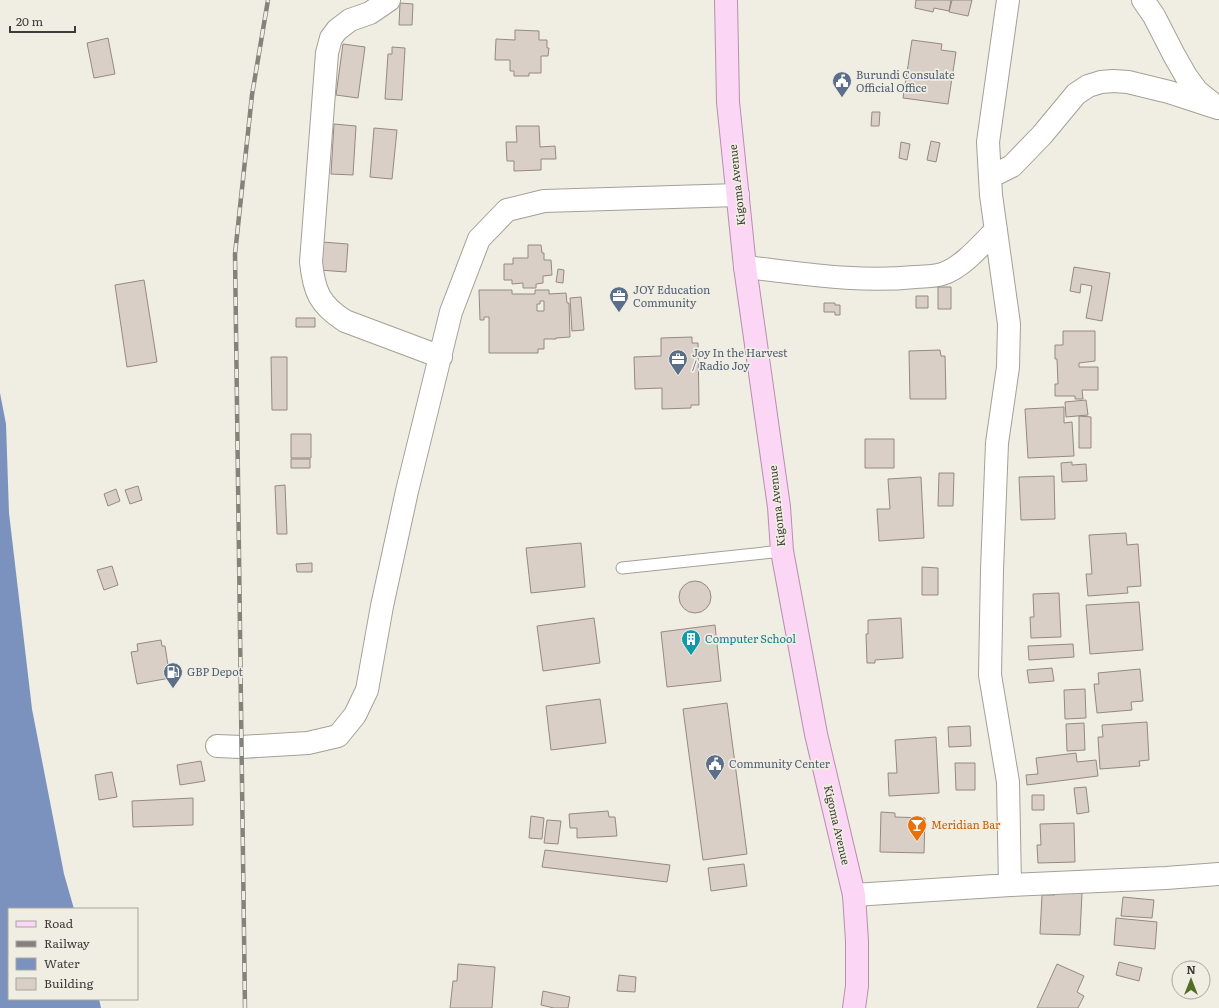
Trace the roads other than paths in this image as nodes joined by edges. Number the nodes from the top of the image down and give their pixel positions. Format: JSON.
{"nodes":[{"id":1,"x":389,"y":0,"type":"edge"},
{"id":2,"x":726,"y":0,"type":"edge"},
{"id":3,"x":1008,"y":0,"type":"edge"},
{"id":4,"x":1143,"y":0,"type":"edge"},
{"id":5,"x":1218,"y":109,"type":"edge"},
{"id":6,"x":990,"y":177,"type":"junction"},
{"id":7,"x":738,"y":195,"type":"junction"},
{"id":8,"x":996,"y":230,"type":"junction"},
{"id":9,"x":745,"y":267,"type":"junction"},
{"id":10,"x":441,"y":357,"type":"junction"},
{"id":11,"x":782,"y":551,"type":"junction"},
{"id":12,"x":622,"y":568,"type":"dead end"},
{"id":13,"x":216,"y":746,"type":"dead end"},
{"id":14,"x":1219,"y":874,"type":"edge"},
{"id":15,"x":1010,"y":885,"type":"junction"},
{"id":16,"x":854,"y":895,"type":"junction"},
{"id":17,"x":854,"y":1008,"type":"edge"}],
"edges":[{"from":1,"to":10,"type":"street"},
{"from":2,"to":7,"type":"main road","name":"Kigoma Avenue"},
{"from":3,"to":6,"type":"street"},
{"from":4,"to":5,"type":"street"},
{"from":5,"to":6,"type":"street"},
{"from":6,"to":8,"type":"street"},
{"from":7,"to":9,"type":"main road","name":"Kigoma Avenue"},
{"from":7,"to":10,"type":"street"},
{"from":8,"to":9,"type":"street"},
{"from":8,"to":15,"type":"street"},
{"from":9,"to":11,"type":"main road","name":"Kigoma Avenue"},
{"from":10,"to":13,"type":"street"},
{"from":11,"to":12,"type":"lane"},
{"from":11,"to":16,"type":"main road","name":"Kigoma Avenue"},
{"from":14,"to":15,"type":"street"},
{"from":15,"to":16,"type":"street"},
{"from":16,"to":17,"type":"main road","name":"Kigoma Avenue"}]}
